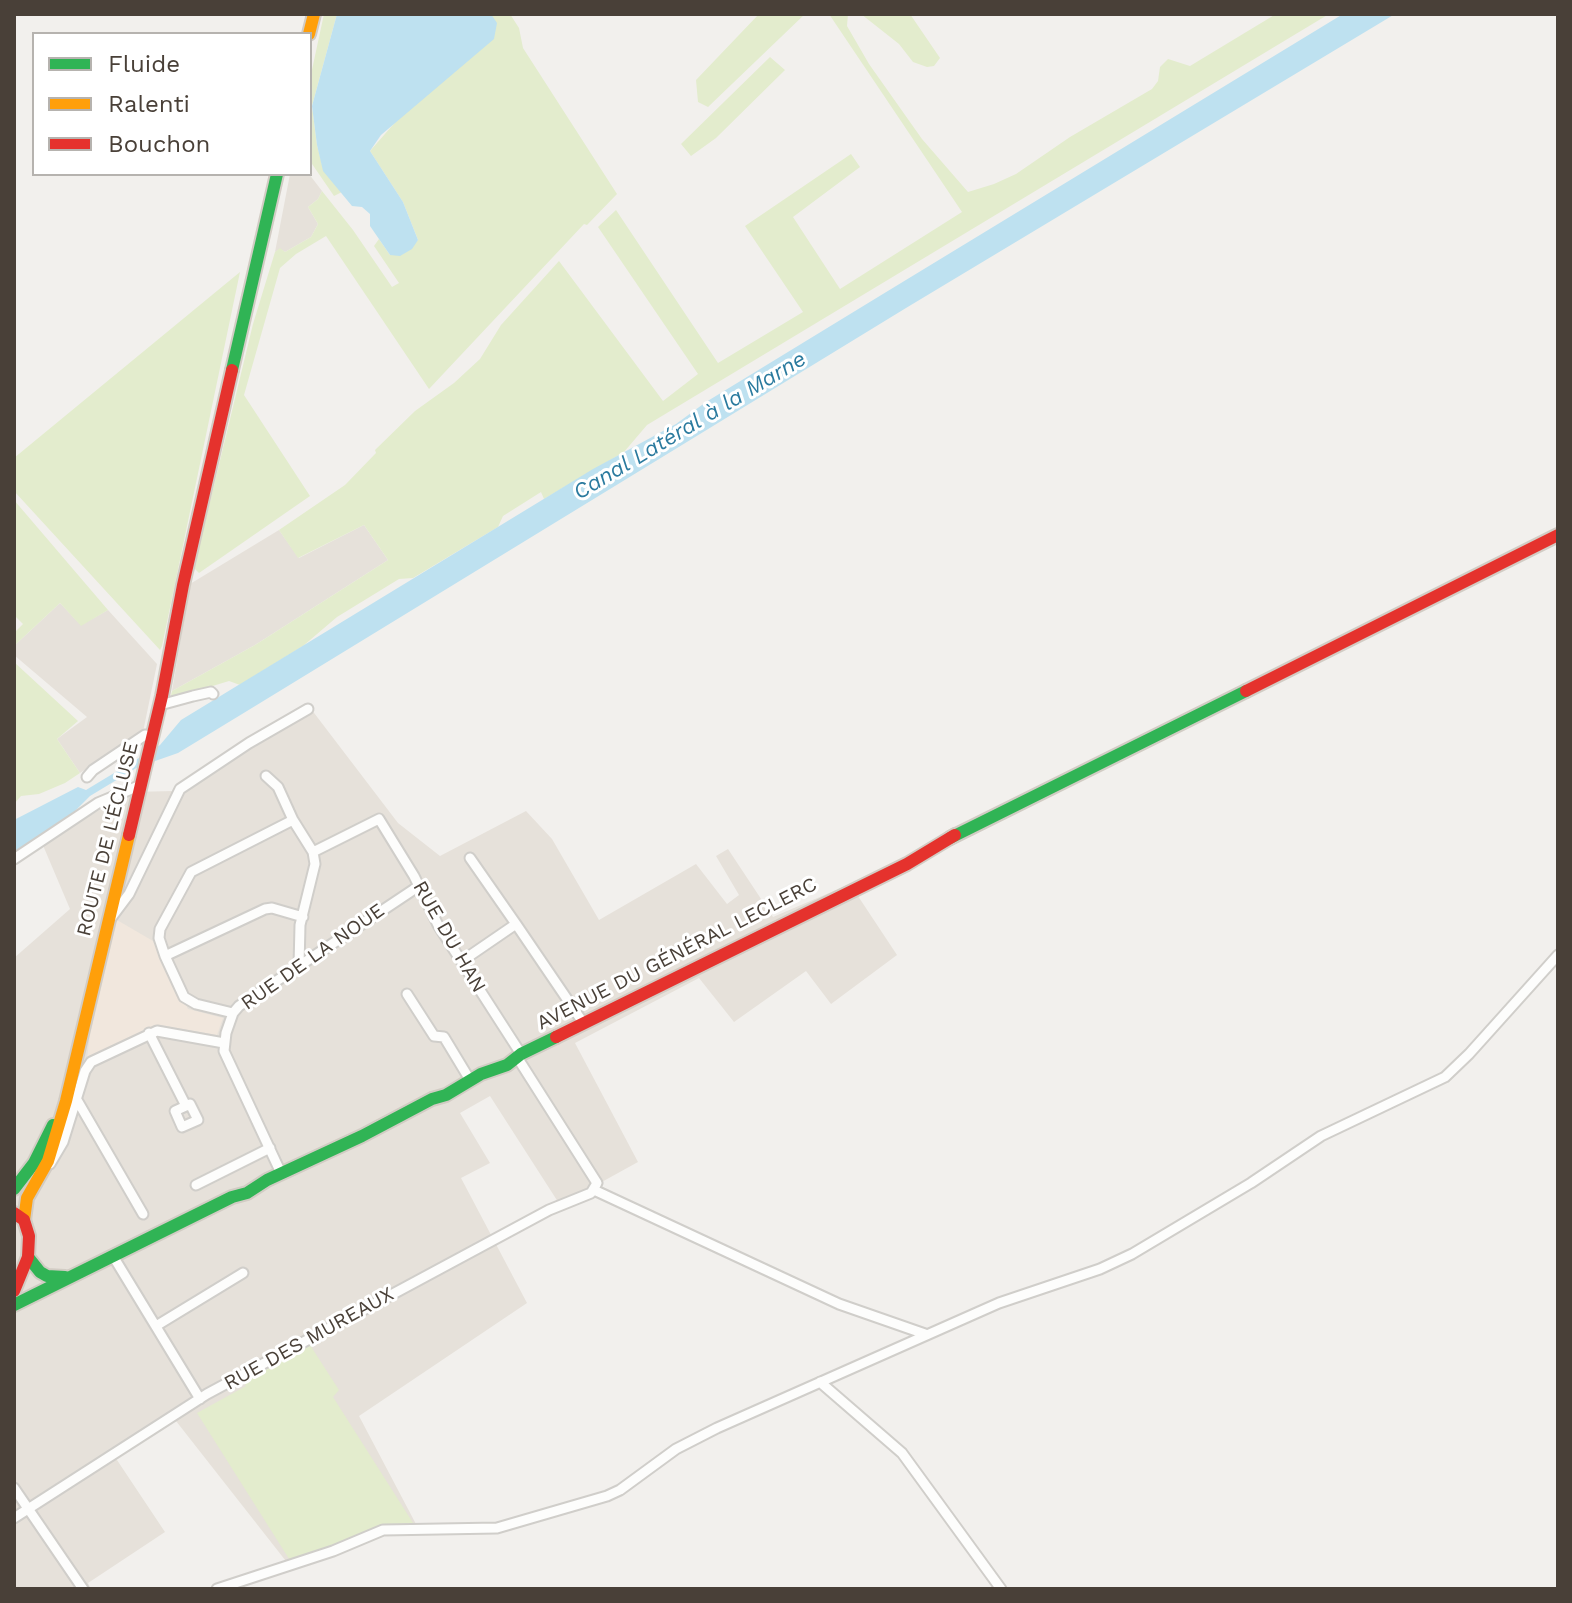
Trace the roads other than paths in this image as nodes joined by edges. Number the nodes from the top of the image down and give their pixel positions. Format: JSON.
{"nodes":[{"id":1,"x":277,"y":176,"type":"edge"},
{"id":2,"x":1558,"y":535,"type":"edge"},
{"id":3,"x":213,"y":694,"type":"dead end"},
{"id":4,"x":160,"y":705,"type":"junction"},
{"id":5,"x":308,"y":709,"type":"dead end"},
{"id":6,"x":153,"y":736,"type":"junction"},
{"id":7,"x":266,"y":776,"type":"dead end"},
{"id":8,"x":87,"y":777,"type":"dead end"},
{"id":9,"x":141,"y":785,"type":"junction"},
{"id":10,"x":293,"y":820,"type":"junction"},
{"id":11,"x":313,"y":852,"type":"junction"},
{"id":12,"x":470,"y":858,"type":"dead end"},
{"id":13,"x":14,"y":859,"type":"edge"},
{"id":14,"x":419,"y":886,"type":"junction"},
{"id":15,"x":303,"y":917,"type":"junction"},
{"id":16,"x":108,"y":921,"type":"junction"},
{"id":17,"x":516,"y":924,"type":"junction"},
{"id":18,"x":1558,"y":955,"type":"edge"},
{"id":19,"x":165,"y":956,"type":"junction"},
{"id":20,"x":462,"y":961,"type":"junction"},
{"id":21,"x":299,"y":966,"type":"junction"},
{"id":22,"x":407,"y":994,"type":"dead end"},
{"id":23,"x":233,"y":1013,"type":"junction"},
{"id":24,"x":584,"y":1024,"type":"junction"},
{"id":25,"x":149,"y":1033,"type":"junction"},
{"id":26,"x":224,"y":1043,"type":"junction"},
{"id":27,"x":519,"y":1055,"type":"junction"},
{"id":28,"x":471,"y":1079,"type":"junction"},
{"id":29,"x":72,"y":1100,"type":"junction"},
{"id":30,"x":186,"y":1106,"type":"dead end"},
{"id":31,"x":270,"y":1148,"type":"junction"},
{"id":32,"x":281,"y":1173,"type":"junction"},
{"id":33,"x":196,"y":1185,"type":"dead end"},
{"id":34,"x":595,"y":1187,"type":"junction"},
{"id":35,"x":15,"y":1188,"type":"edge"},
{"id":36,"x":27,"y":1198,"type":"junction"},
{"id":37,"x":143,"y":1214,"type":"dead end"},
{"id":38,"x":19,"y":1216,"type":"edge"},
{"id":39,"x":113,"y":1256,"type":"junction"},
{"id":40,"x":28,"y":1257,"type":"junction"},
{"id":41,"x":243,"y":1273,"type":"dead end"},
{"id":42,"x":68,"y":1277,"type":"junction"},
{"id":43,"x":14,"y":1291,"type":"edge"},
{"id":44,"x":14,"y":1305,"type":"edge"},
{"id":45,"x":156,"y":1326,"type":"junction"},
{"id":46,"x":925,"y":1334,"type":"junction"},
{"id":47,"x":820,"y":1382,"type":"junction"},
{"id":48,"x":200,"y":1399,"type":"junction"},
{"id":49,"x":14,"y":1488,"type":"edge"},
{"id":50,"x":27,"y":1508,"type":"junction"},
{"id":51,"x":14,"y":1518,"type":"edge"},
{"id":52,"x":83,"y":1589,"type":"edge"},
{"id":53,"x":217,"y":1589,"type":"edge"},
{"id":54,"x":1001,"y":1589,"type":"edge"}],
"edges":[{"from":1,"to":4,"type":"main road","name":"ROUTE DE L'ÉCLUSE"},
{"from":2,"to":24,"type":"main road","name":"AVENUE DU GÉNÉRAL LECLERC"},
{"from":3,"to":4,"type":"street"},
{"from":4,"to":6,"type":"main road","name":"ROUTE DE L'ÉCLUSE"},
{"from":5,"to":16,"type":"street"},
{"from":6,"to":8,"type":"street"},
{"from":6,"to":9,"type":"main road","name":"ROUTE DE L'ÉCLUSE"},
{"from":7,"to":10,"type":"street"},
{"from":9,"to":13,"type":"street"},
{"from":9,"to":16,"type":"main road","name":"ROUTE DE L'ÉCLUSE"},
{"from":10,"to":11,"type":"street"},
{"from":10,"to":19,"type":"street"},
{"from":11,"to":14,"type":"street","name":"RUE DU HAN"},
{"from":11,"to":15,"type":"street"},
{"from":12,"to":17,"type":"street"},
{"from":14,"to":20,"type":"street","name":"RUE DU HAN"},
{"from":14,"to":21,"type":"street","name":"RUE DE LA NOUE"},
{"from":15,"to":19,"type":"street"},
{"from":15,"to":21,"type":"street"},
{"from":16,"to":29,"type":"main road","name":"ROUTE DE L'ÉCLUSE"},
{"from":17,"to":20,"type":"street"},
{"from":17,"to":24,"type":"street"},
{"from":18,"to":46,"type":"street"},
{"from":19,"to":23,"type":"street"},
{"from":20,"to":27,"type":"street","name":"RUE DU HAN"},
{"from":21,"to":23,"type":"street","name":"RUE DE LA NOUE"},
{"from":22,"to":28,"type":"street"},
{"from":23,"to":26,"type":"street","name":"RUE DE LA NOUE"},
{"from":24,"to":27,"type":"main road","name":"AVENUE DU GÉNÉRAL LECLERC"},
{"from":25,"to":26,"type":"street"},
{"from":25,"to":29,"type":"street"},
{"from":25,"to":30,"type":"street"},
{"from":26,"to":31,"type":"street"},
{"from":27,"to":28,"type":"main road","name":"AVENUE DU GÉNÉRAL LECLERC"},
{"from":27,"to":34,"type":"street","name":"RUE DU HAN"},
{"from":28,"to":32,"type":"main road","name":"AVENUE DU GÉNÉRAL LECLERC"},
{"from":29,"to":35,"type":"main road","name":"ROUTE DE L'ÉCLUSE"},
{"from":29,"to":36,"type":"main road","name":"ROUTE DE L'ÉCLUSE"},
{"from":29,"to":37,"type":"street"},
{"from":31,"to":32,"type":"street"},
{"from":31,"to":33,"type":"street"},
{"from":32,"to":39,"type":"main road","name":"AVENUE DU GÉNÉRAL LECLERC"},
{"from":34,"to":46,"type":"street"},
{"from":34,"to":48,"type":"street","name":"RUE DES MUREAUX"},
{"from":35,"to":36,"type":"main road"},
{"from":36,"to":38,"type":"main road","name":"ROUTE DE L'ÉCLUSE"},
{"from":38,"to":40,"type":"main road","name":"ROUTE DE L'ÉCLUSE"},
{"from":39,"to":42,"type":"main road","name":"AVENUE DU GÉNÉRAL LECLERC"},
{"from":39,"to":45,"type":"street"},
{"from":40,"to":42,"type":"main road"},
{"from":40,"to":43,"type":"main road"},
{"from":41,"to":45,"type":"street"},
{"from":42,"to":44,"type":"main road","name":"AVENUE DU GÉNÉRAL LECLERC"},
{"from":45,"to":48,"type":"street"},
{"from":46,"to":47,"type":"street"},
{"from":47,"to":53,"type":"street"},
{"from":47,"to":54,"type":"street"},
{"from":48,"to":50,"type":"street","name":"RUE DES MUREAUX"},
{"from":49,"to":50,"type":"street"},
{"from":50,"to":51,"type":"street","name":"RUE DES MUREAUX"},
{"from":50,"to":52,"type":"street"}]}
